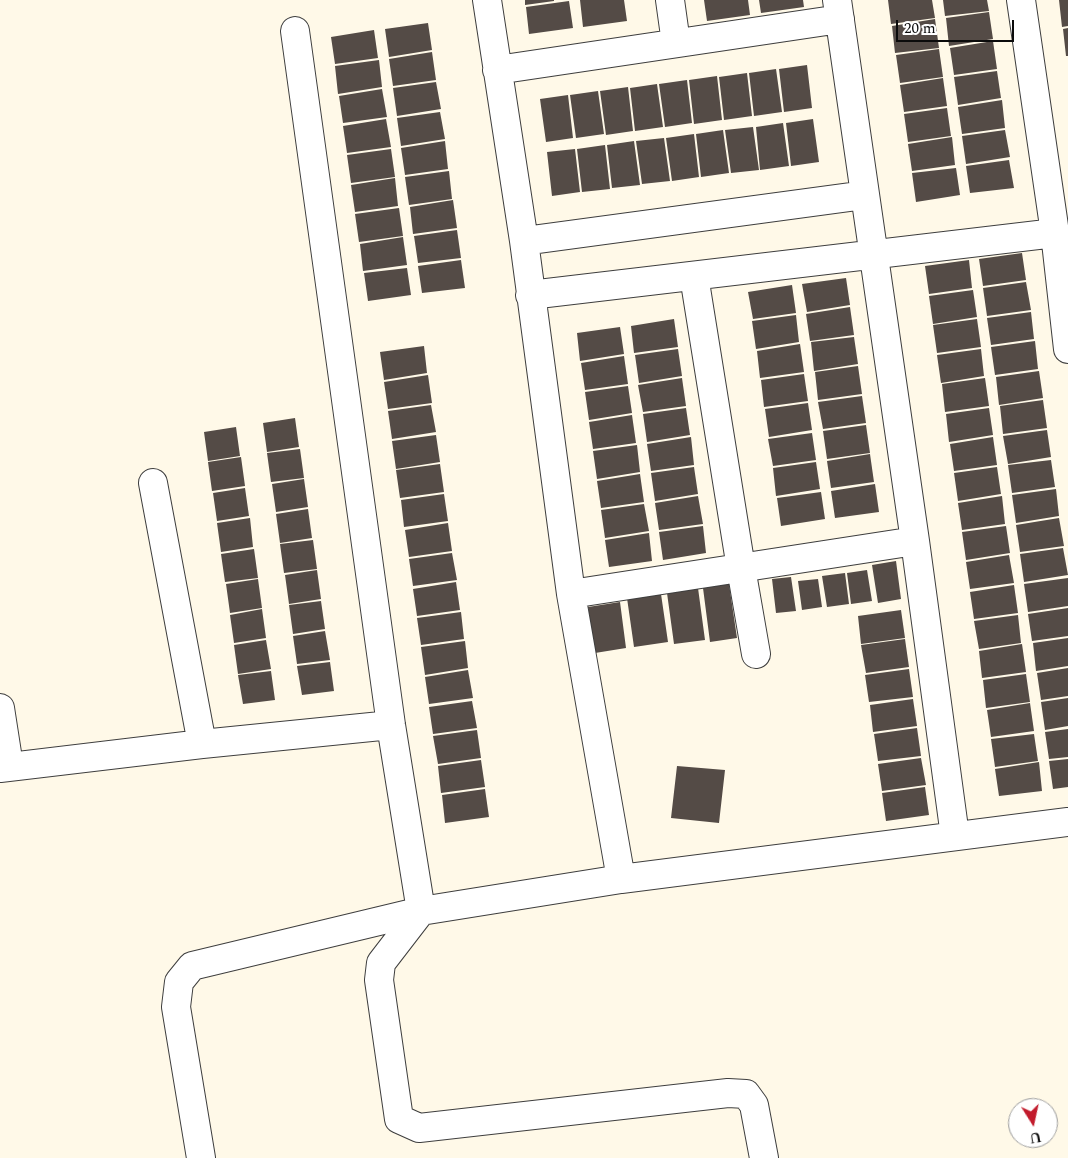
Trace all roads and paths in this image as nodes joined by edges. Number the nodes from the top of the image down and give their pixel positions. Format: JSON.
{"nodes":[{"id":1,"x":487,"y":0,"type":"edge"},
{"id":2,"x":670,"y":0,"type":"edge"},
{"id":3,"x":1021,"y":0,"type":"edge"},
{"id":4,"x":838,"y":10,"type":"edge"},
{"id":5,"x":295,"y":31,"type":"dead end"},
{"id":6,"x":676,"y":43,"type":"junction"},
{"id":7,"x":497,"y":70,"type":"junction"},
{"id":8,"x":865,"y":195,"type":"junction"},
{"id":9,"x":1054,"y":233,"type":"junction"},
{"id":10,"x":524,"y":241,"type":"junction"},
{"id":11,"x":874,"y":254,"type":"junction"},
{"id":12,"x":694,"y":276,"type":"junction"},
{"id":13,"x":530,"y":295,"type":"junction"},
{"id":14,"x":1068,"y":349,"type":"edge"},
{"id":15,"x":152,"y":484,"type":"dead end"},
{"id":16,"x":915,"y":541,"type":"junction"},
{"id":17,"x":740,"y":568,"type":"junction"},
{"id":18,"x":571,"y":594,"type":"junction"},
{"id":19,"x":756,"y":654,"type":"dead end"},
{"id":20,"x":0,"y":708,"type":"edge"},
{"id":21,"x":391,"y":725,"type":"junction"},
{"id":22,"x":202,"y":744,"type":"junction"},
{"id":23,"x":4,"y":767,"type":"edge"},
{"id":24,"x":1068,"y":822,"type":"edge"},
{"id":25,"x":955,"y":836,"type":"junction"},
{"id":26,"x":621,"y":879,"type":"junction"},
{"id":27,"x":421,"y":911,"type":"junction"},
{"id":28,"x":201,"y":1158,"type":"edge"},
{"id":29,"x":764,"y":1158,"type":"edge"}],
"edges":[{"from":1,"to":7,"type":"street"},
{"from":2,"to":6,"type":"street"},
{"from":3,"to":9,"type":"street"},
{"from":4,"to":6,"type":"street"},
{"from":4,"to":8,"type":"street"},
{"from":5,"to":21,"type":"street"},
{"from":6,"to":7,"type":"street"},
{"from":7,"to":10,"type":"street"},
{"from":8,"to":10,"type":"street"},
{"from":8,"to":11,"type":"street"},
{"from":9,"to":11,"type":"street"},
{"from":9,"to":14,"type":"street"},
{"from":10,"to":13,"type":"street"},
{"from":11,"to":12,"type":"street"},
{"from":11,"to":16,"type":"street"},
{"from":12,"to":13,"type":"street"},
{"from":12,"to":17,"type":"street"},
{"from":13,"to":18,"type":"street"},
{"from":15,"to":22,"type":"street"},
{"from":16,"to":17,"type":"street"},
{"from":16,"to":25,"type":"street"},
{"from":17,"to":18,"type":"street"},
{"from":17,"to":19,"type":"street"},
{"from":18,"to":26,"type":"street"},
{"from":20,"to":23,"type":"street"},
{"from":21,"to":22,"type":"street"},
{"from":21,"to":27,"type":"street"},
{"from":22,"to":23,"type":"street"},
{"from":24,"to":25,"type":"street"},
{"from":25,"to":26,"type":"street"},
{"from":26,"to":27,"type":"street"},
{"from":27,"to":28,"type":"street"},
{"from":27,"to":29,"type":"street"}]}
